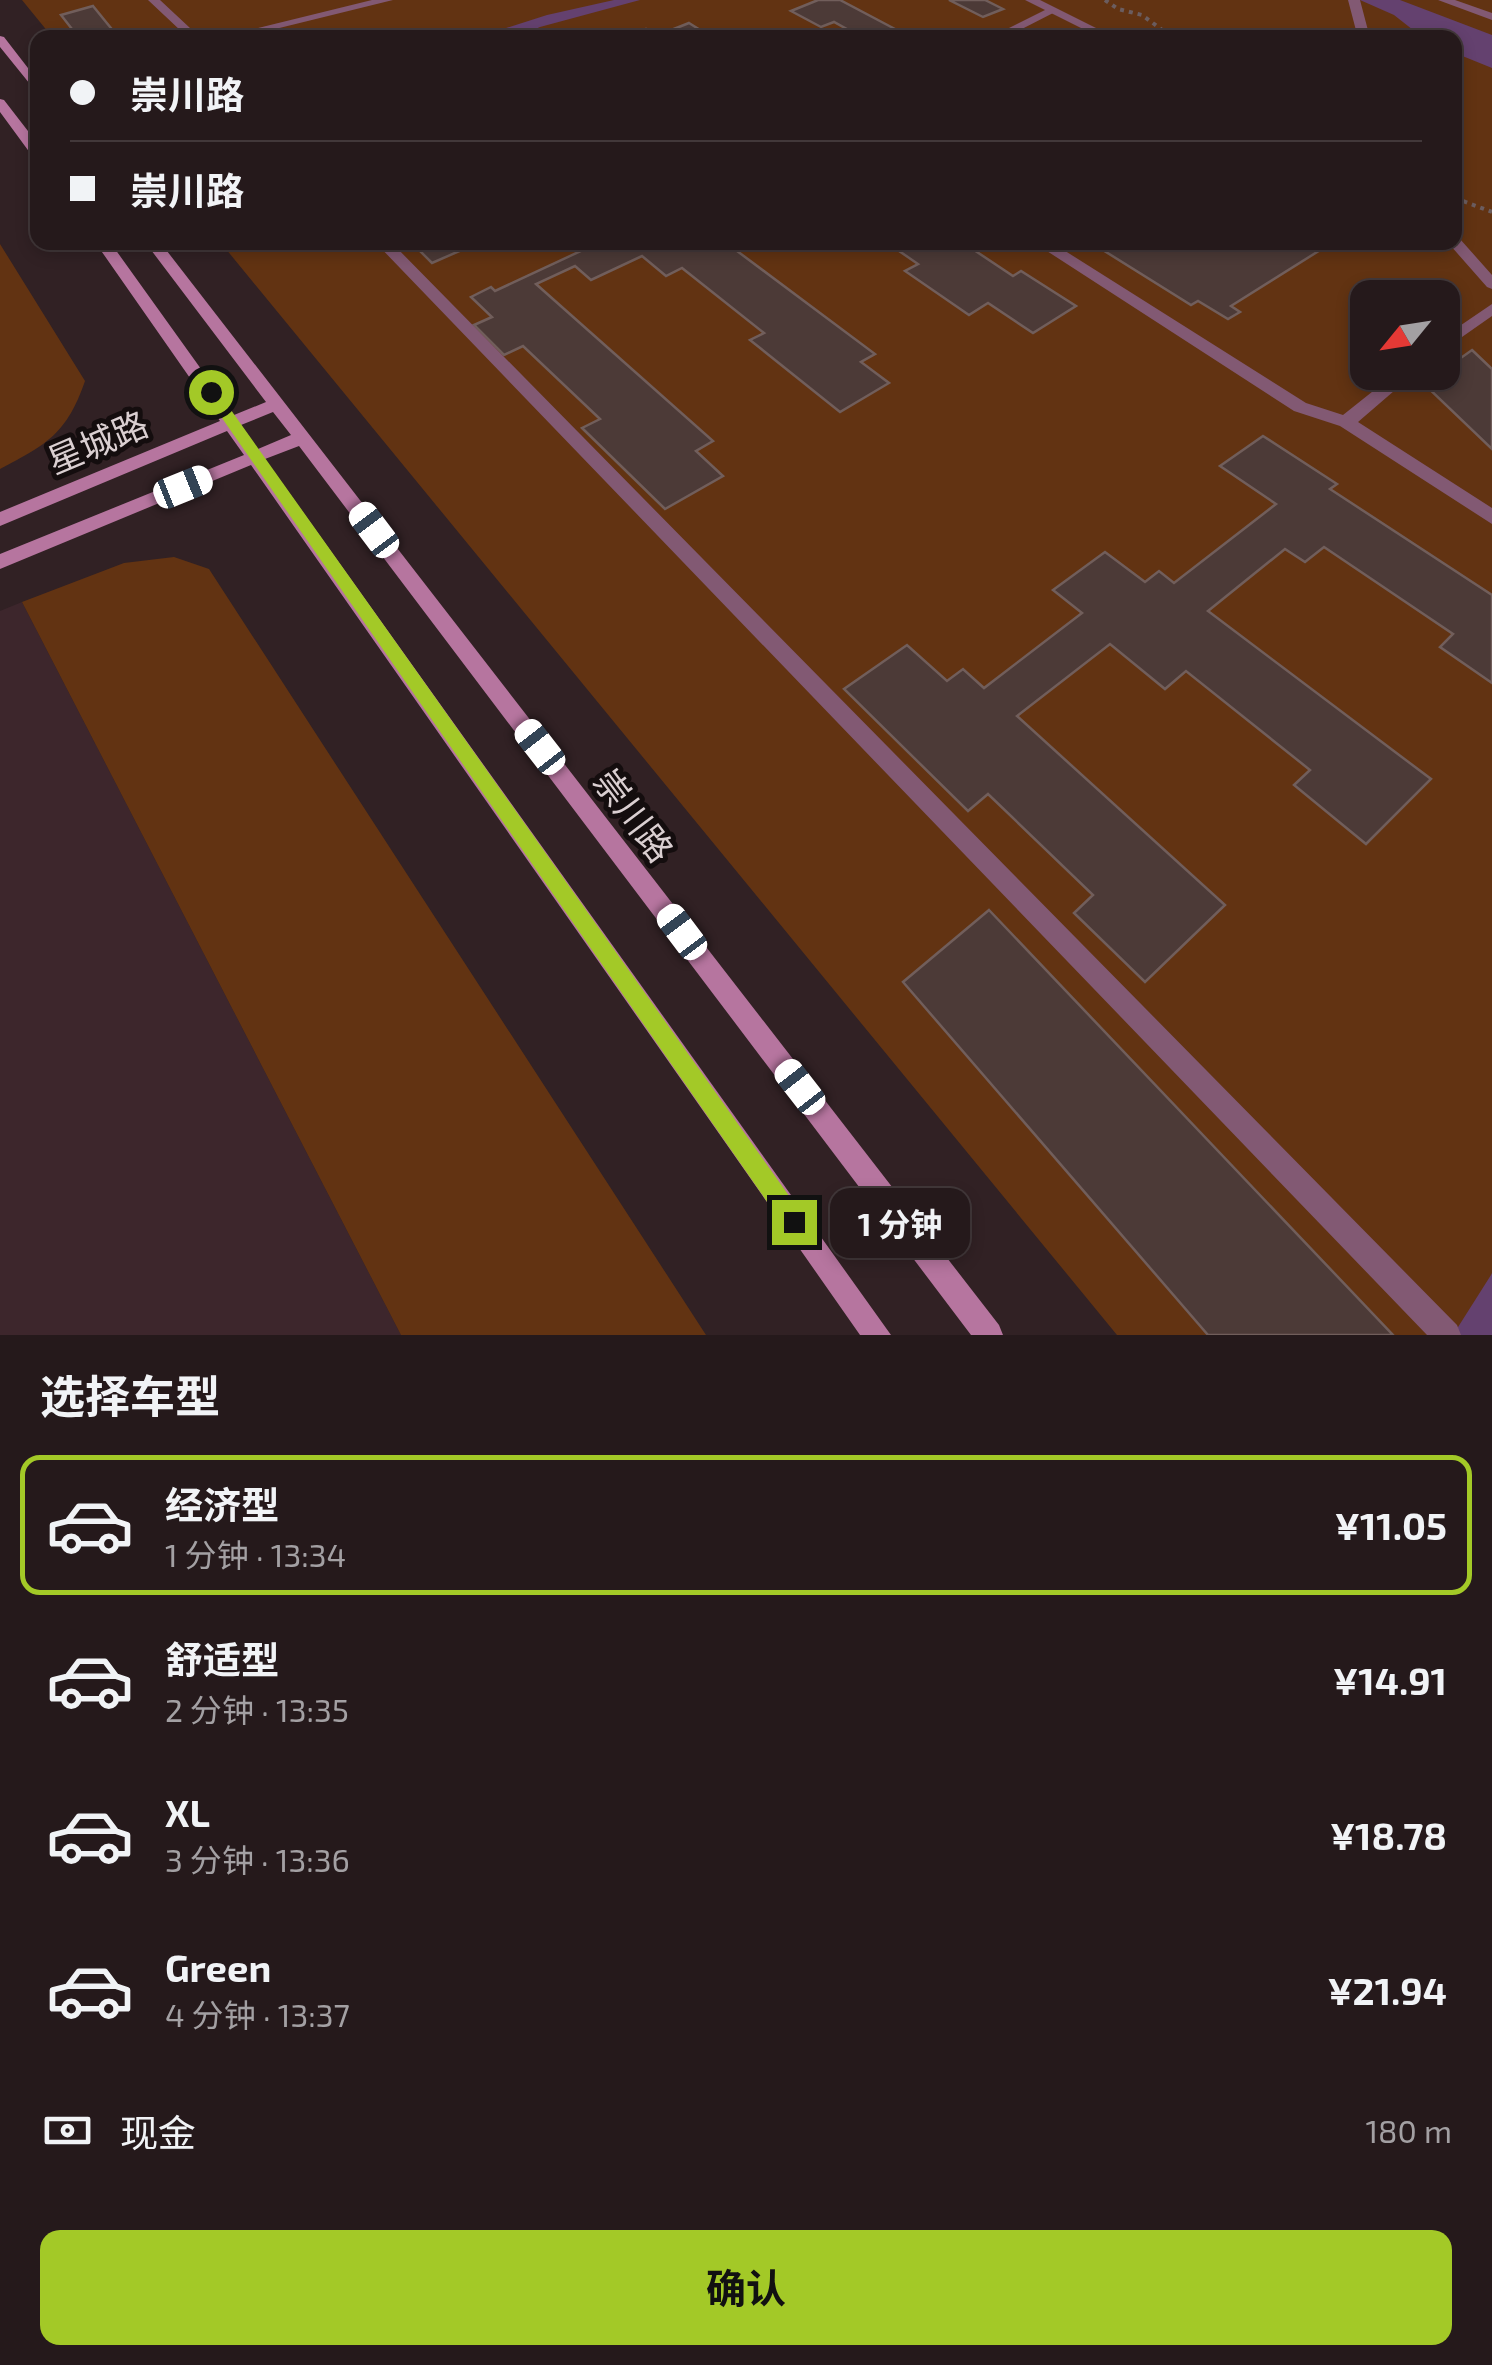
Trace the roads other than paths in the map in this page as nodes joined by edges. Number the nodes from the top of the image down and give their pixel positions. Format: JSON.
{"nodes":[{"id":1,"x":154,"y":0,"type":"edge"},
{"id":2,"x":388,"y":0,"type":"edge"},
{"id":3,"x":1031,"y":0,"type":"edge"},
{"id":4,"x":1354,"y":0,"type":"edge"},
{"id":5,"x":1444,"y":0,"type":"edge"},
{"id":6,"x":1054,"y":10,"type":"junction"},
{"id":7,"x":1492,"y":17,"type":"edge"},
{"id":8,"x":186,"y":30,"type":"edge"},
{"id":9,"x":257,"y":30,"type":"edge"},
{"id":10,"x":1011,"y":30,"type":"edge"},
{"id":11,"x":1094,"y":30,"type":"edge"},
{"id":12,"x":1362,"y":30,"type":"edge"},
{"id":13,"x":0,"y":40,"type":"edge"},
{"id":14,"x":30,"y":79,"type":"edge"},
{"id":15,"x":0,"y":103,"type":"edge"},
{"id":16,"x":30,"y":143,"type":"edge"},
{"id":17,"x":108,"y":250,"type":"edge"},
{"id":18,"x":158,"y":250,"type":"edge"},
{"id":19,"x":390,"y":250,"type":"edge"},
{"id":20,"x":1053,"y":250,"type":"edge"},
{"id":21,"x":1462,"y":250,"type":"edge"},
{"id":22,"x":1492,"y":284,"type":"edge"},
{"id":23,"x":1492,"y":309,"type":"edge"},
{"id":24,"x":1460,"y":333,"type":"edge"},
{"id":25,"x":1386,"y":390,"type":"edge"},
{"id":26,"x":277,"y":404,"type":"junction"},
{"id":27,"x":233,"y":422,"type":"junction"},
{"id":28,"x":1346,"y":422,"type":"junction"},
{"id":29,"x":303,"y":437,"type":"junction"},
{"id":30,"x":256,"y":457,"type":"junction"},
{"id":31,"x":1492,"y":517,"type":"edge"},
{"id":32,"x":0,"y":520,"type":"edge"},
{"id":33,"x":0,"y":562,"type":"edge"},
{"id":34,"x":877,"y":1335,"type":"edge"},
{"id":35,"x":989,"y":1335,"type":"edge"},
{"id":36,"x":1447,"y":1335,"type":"edge"}],
"edges":[{"from":1,"to":8,"type":"street"},
{"from":2,"to":9,"type":"street"},
{"from":3,"to":6,"type":"street"},
{"from":4,"to":12,"type":"street"},
{"from":5,"to":7,"type":"street"},
{"from":6,"to":10,"type":"street"},
{"from":6,"to":11,"type":"street"},
{"from":13,"to":14,"type":"main road"},
{"from":15,"to":16,"type":"main road"},
{"from":17,"to":27,"type":"main road"},
{"from":18,"to":26,"type":"main road","name":"崇川路"},
{"from":19,"to":36,"type":"street"},
{"from":20,"to":28,"type":"street"},
{"from":21,"to":22,"type":"street"},
{"from":23,"to":24,"type":"street"},
{"from":25,"to":28,"type":"street"},
{"from":26,"to":27,"type":"main road","name":"星城路"},
{"from":26,"to":29,"type":"main road","name":"崇川路"},
{"from":27,"to":30,"type":"main road"},
{"from":27,"to":32,"type":"main road","name":"星城路"},
{"from":28,"to":31,"type":"street"},
{"from":29,"to":30,"type":"main road","name":"星城路"},
{"from":29,"to":35,"type":"main road","name":"崇川路"},
{"from":30,"to":33,"type":"main road","name":"星城路"},
{"from":30,"to":34,"type":"main road"}]}
